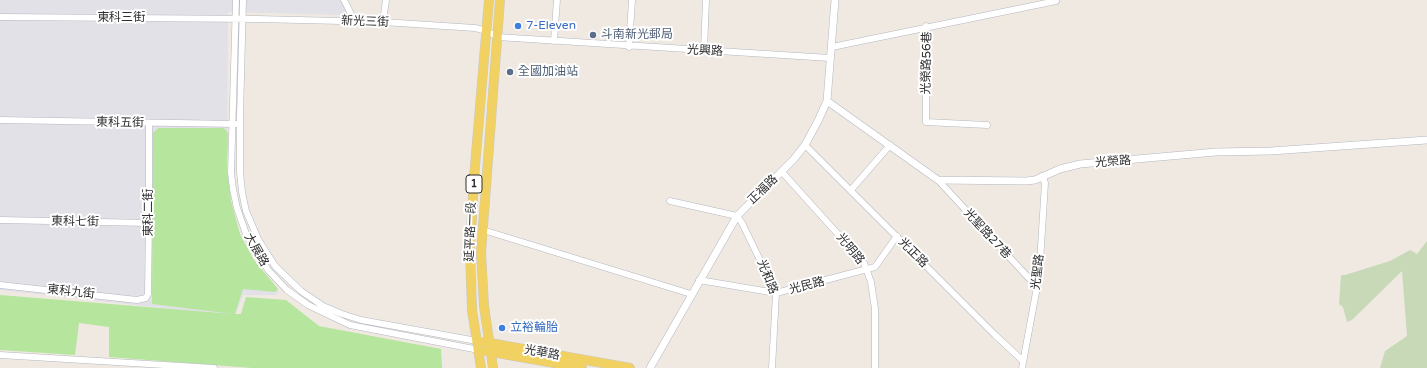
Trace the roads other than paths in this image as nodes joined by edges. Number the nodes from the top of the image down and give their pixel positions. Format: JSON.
{"nodes":[{"id":1,"x":236,"y":0,"type":"edge"},
{"id":2,"x":244,"y":0,"type":"edge"},
{"id":3,"x":344,"y":0,"type":"edge"},
{"id":4,"x":386,"y":0,"type":"edge"},
{"id":5,"x":489,"y":0,"type":"edge"},
{"id":6,"x":500,"y":0,"type":"edge"},
{"id":7,"x":557,"y":0,"type":"edge"},
{"id":8,"x":632,"y":0,"type":"edge"},
{"id":9,"x":706,"y":0,"type":"edge"},
{"id":10,"x":835,"y":0,"type":"edge"},
{"id":11,"x":1056,"y":1,"type":"edge"},
{"id":12,"x":0,"y":17,"type":"edge"},
{"id":13,"x":235,"y":19,"type":"junction"},
{"id":14,"x":243,"y":19,"type":"junction"},
{"id":15,"x":352,"y":21,"type":"junction"},
{"id":16,"x":383,"y":22,"type":"junction"},
{"id":17,"x":926,"y":26,"type":"junction"},
{"id":18,"x":487,"y":31,"type":"junction"},
{"id":19,"x":497,"y":37,"type":"junction"},
{"id":20,"x":554,"y":41,"type":"junction"},
{"id":21,"x":629,"y":47,"type":"junction"},
{"id":22,"x":832,"y":47,"type":"junction"},
{"id":23,"x":704,"y":50,"type":"junction"},
{"id":24,"x":830,"y":58,"type":"junction"},
{"id":25,"x":827,"y":101,"type":"junction"},
{"id":26,"x":480,"y":108,"type":"junction"},
{"id":27,"x":492,"y":109,"type":"junction"},
{"id":28,"x":0,"y":120,"type":"edge"},
{"id":29,"x":149,"y":123,"type":"junction"},
{"id":30,"x":232,"y":124,"type":"junction"},
{"id":31,"x":240,"y":124,"type":"junction"},
{"id":32,"x":987,"y":125,"type":"dead end"},
{"id":33,"x":1427,"y":140,"type":"edge"},
{"id":34,"x":805,"y":145,"type":"junction"},
{"id":35,"x":890,"y":145,"type":"junction"},
{"id":36,"x":782,"y":172,"type":"junction"},
{"id":37,"x":1042,"y":176,"type":"junction"},
{"id":38,"x":474,"y":178,"type":"junction"},
{"id":39,"x":487,"y":179,"type":"junction"},
{"id":40,"x":938,"y":180,"type":"junction"},
{"id":41,"x":851,"y":190,"type":"junction"},
{"id":42,"x":670,"y":201,"type":"dead end"},
{"id":43,"x":737,"y":216,"type":"junction"},
{"id":44,"x":0,"y":220,"type":"edge"},
{"id":45,"x":149,"y":223,"type":"junction"},
{"id":46,"x":483,"y":230,"type":"junction"},
{"id":47,"x":898,"y":236,"type":"junction"},
{"id":48,"x":867,"y":271,"type":"junction"},
{"id":49,"x":699,"y":280,"type":"junction"},
{"id":50,"x":0,"y":285,"type":"edge"},
{"id":51,"x":1037,"y":287,"type":"junction"},
{"id":52,"x":776,"y":293,"type":"junction"},
{"id":53,"x":691,"y":294,"type":"junction"},
{"id":54,"x":143,"y":300,"type":"joint"},
{"id":55,"x":478,"y":346,"type":"junction"},
{"id":56,"x":490,"y":348,"type":"junction"},
{"id":57,"x":0,"y":355,"type":"edge"},
{"id":58,"x":1022,"y":360,"type":"junction"},
{"id":59,"x":214,"y":368,"type":"edge"},
{"id":60,"x":481,"y":368,"type":"edge"},
{"id":61,"x":492,"y":368,"type":"edge"},
{"id":62,"x":582,"y":368,"type":"edge"},
{"id":63,"x":630,"y":368,"type":"edge"},
{"id":64,"x":650,"y":368,"type":"edge"},
{"id":65,"x":772,"y":368,"type":"edge"},
{"id":66,"x":875,"y":368,"type":"edge"},
{"id":67,"x":1022,"y":368,"type":"edge"}],
"edges":[{"from":1,"to":13,"type":"street","name":"大展路"},
{"from":2,"to":14,"type":"street","name":"大展路"},
{"from":3,"to":15,"type":"street"},
{"from":4,"to":16,"type":"street"},
{"from":5,"to":18,"type":"main road","name":"延平路一段","number":"1"},
{"from":6,"to":19,"type":"main road","name":"延平路一段","number":"1"},
{"from":7,"to":20,"type":"street"},
{"from":8,"to":21,"type":"street"},
{"from":9,"to":23,"type":"street"},
{"from":10,"to":22,"type":"street","name":"正福路"},
{"from":11,"to":17,"type":"street","name":"光榮路56巷"},
{"from":12,"to":13,"type":"street","name":"東科三街"},
{"from":13,"to":14,"type":"street","name":"東科三街"},
{"from":13,"to":30,"type":"street","name":"大展路"},
{"from":14,"to":15,"type":"street","name":"新光三街"},
{"from":14,"to":31,"type":"street","name":"大展路"},
{"from":15,"to":16,"type":"street","name":"新光三街"},
{"from":16,"to":18,"type":"street","name":"新光三街"},
{"from":17,"to":22,"type":"street"},
{"from":17,"to":32,"type":"street","name":"光榮路56巷"},
{"from":18,"to":19,"type":"street","name":"光興路"},
{"from":18,"to":26,"type":"main road","name":"延平路一段","number":"1"},
{"from":19,"to":20,"type":"street","name":"光興路"},
{"from":19,"to":27,"type":"main road","name":"延平路一段","number":"1"},
{"from":20,"to":21,"type":"street","name":"光興路"},
{"from":21,"to":23,"type":"street","name":"光興路"},
{"from":22,"to":24,"type":"street","name":"正福路"},
{"from":23,"to":24,"type":"street","name":"光興路"},
{"from":24,"to":25,"type":"street","name":"正福路"},
{"from":25,"to":34,"type":"street","name":"正福路"},
{"from":25,"to":35,"type":"street"},
{"from":26,"to":27,"type":"main road"},
{"from":26,"to":38,"type":"main road","name":"延平路一段","number":"1"},
{"from":27,"to":39,"type":"main road","name":"延平路一段","number":"1"},
{"from":28,"to":29,"type":"street","name":"東科五街"},
{"from":29,"to":30,"type":"street","name":"東科五街"},
{"from":29,"to":45,"type":"street","name":"東科二街"},
{"from":30,"to":31,"type":"street","name":"東科五街"},
{"from":30,"to":55,"type":"street","name":"大展路"},
{"from":31,"to":55,"type":"street","name":"大展路"},
{"from":33,"to":37,"type":"street","name":"光榮路"},
{"from":34,"to":36,"type":"street","name":"正福路"},
{"from":34,"to":41,"type":"street","name":"光正路"},
{"from":35,"to":40,"type":"street"},
{"from":35,"to":41,"type":"street"},
{"from":36,"to":43,"type":"street","name":"正福路"},
{"from":36,"to":48,"type":"street","name":"光明路"},
{"from":37,"to":40,"type":"street","name":"光榮路"},
{"from":37,"to":51,"type":"street","name":"光聖路"},
{"from":38,"to":39,"type":"main road"},
{"from":38,"to":55,"type":"main road","name":"延平路一段","number":"1"},
{"from":39,"to":46,"type":"main road","name":"延平路一段","number":"1"},
{"from":40,"to":51,"type":"street","name":"光聖路27巷"},
{"from":41,"to":47,"type":"street","name":"光正路"},
{"from":42,"to":43,"type":"street"},
{"from":43,"to":49,"type":"street","name":"正福路"},
{"from":43,"to":52,"type":"street","name":"光和路"},
{"from":44,"to":45,"type":"street","name":"東科七街"},
{"from":45,"to":54,"type":"street","name":"東科二街"},
{"from":46,"to":53,"type":"street"},
{"from":46,"to":56,"type":"main road","name":"延平路一段","number":"1"},
{"from":47,"to":48,"type":"street","name":"光民路"},
{"from":47,"to":58,"type":"street","name":"光正路"},
{"from":48,"to":52,"type":"street","name":"光民路"},
{"from":48,"to":66,"type":"street","name":"光明路"},
{"from":49,"to":52,"type":"street","name":"光民路"},
{"from":49,"to":53,"type":"street","name":"正福路"},
{"from":50,"to":54,"type":"street","name":"東科九街"},
{"from":51,"to":58,"type":"street","name":"光聖路"},
{"from":52,"to":65,"type":"street","name":"光和路"},
{"from":53,"to":64,"type":"street","name":"正福路"},
{"from":55,"to":56,"type":"main road","name":"光華路"},
{"from":55,"to":60,"type":"main road","name":"延平路一段","number":"1"},
{"from":56,"to":61,"type":"main road","name":"延平路一段","number":"1"},
{"from":56,"to":62,"type":"main road","name":"光華路"},
{"from":56,"to":63,"type":"main road","name":"光華路"},
{"from":57,"to":59,"type":"street"},
{"from":58,"to":67,"type":"street","name":"光聖路"}]}
